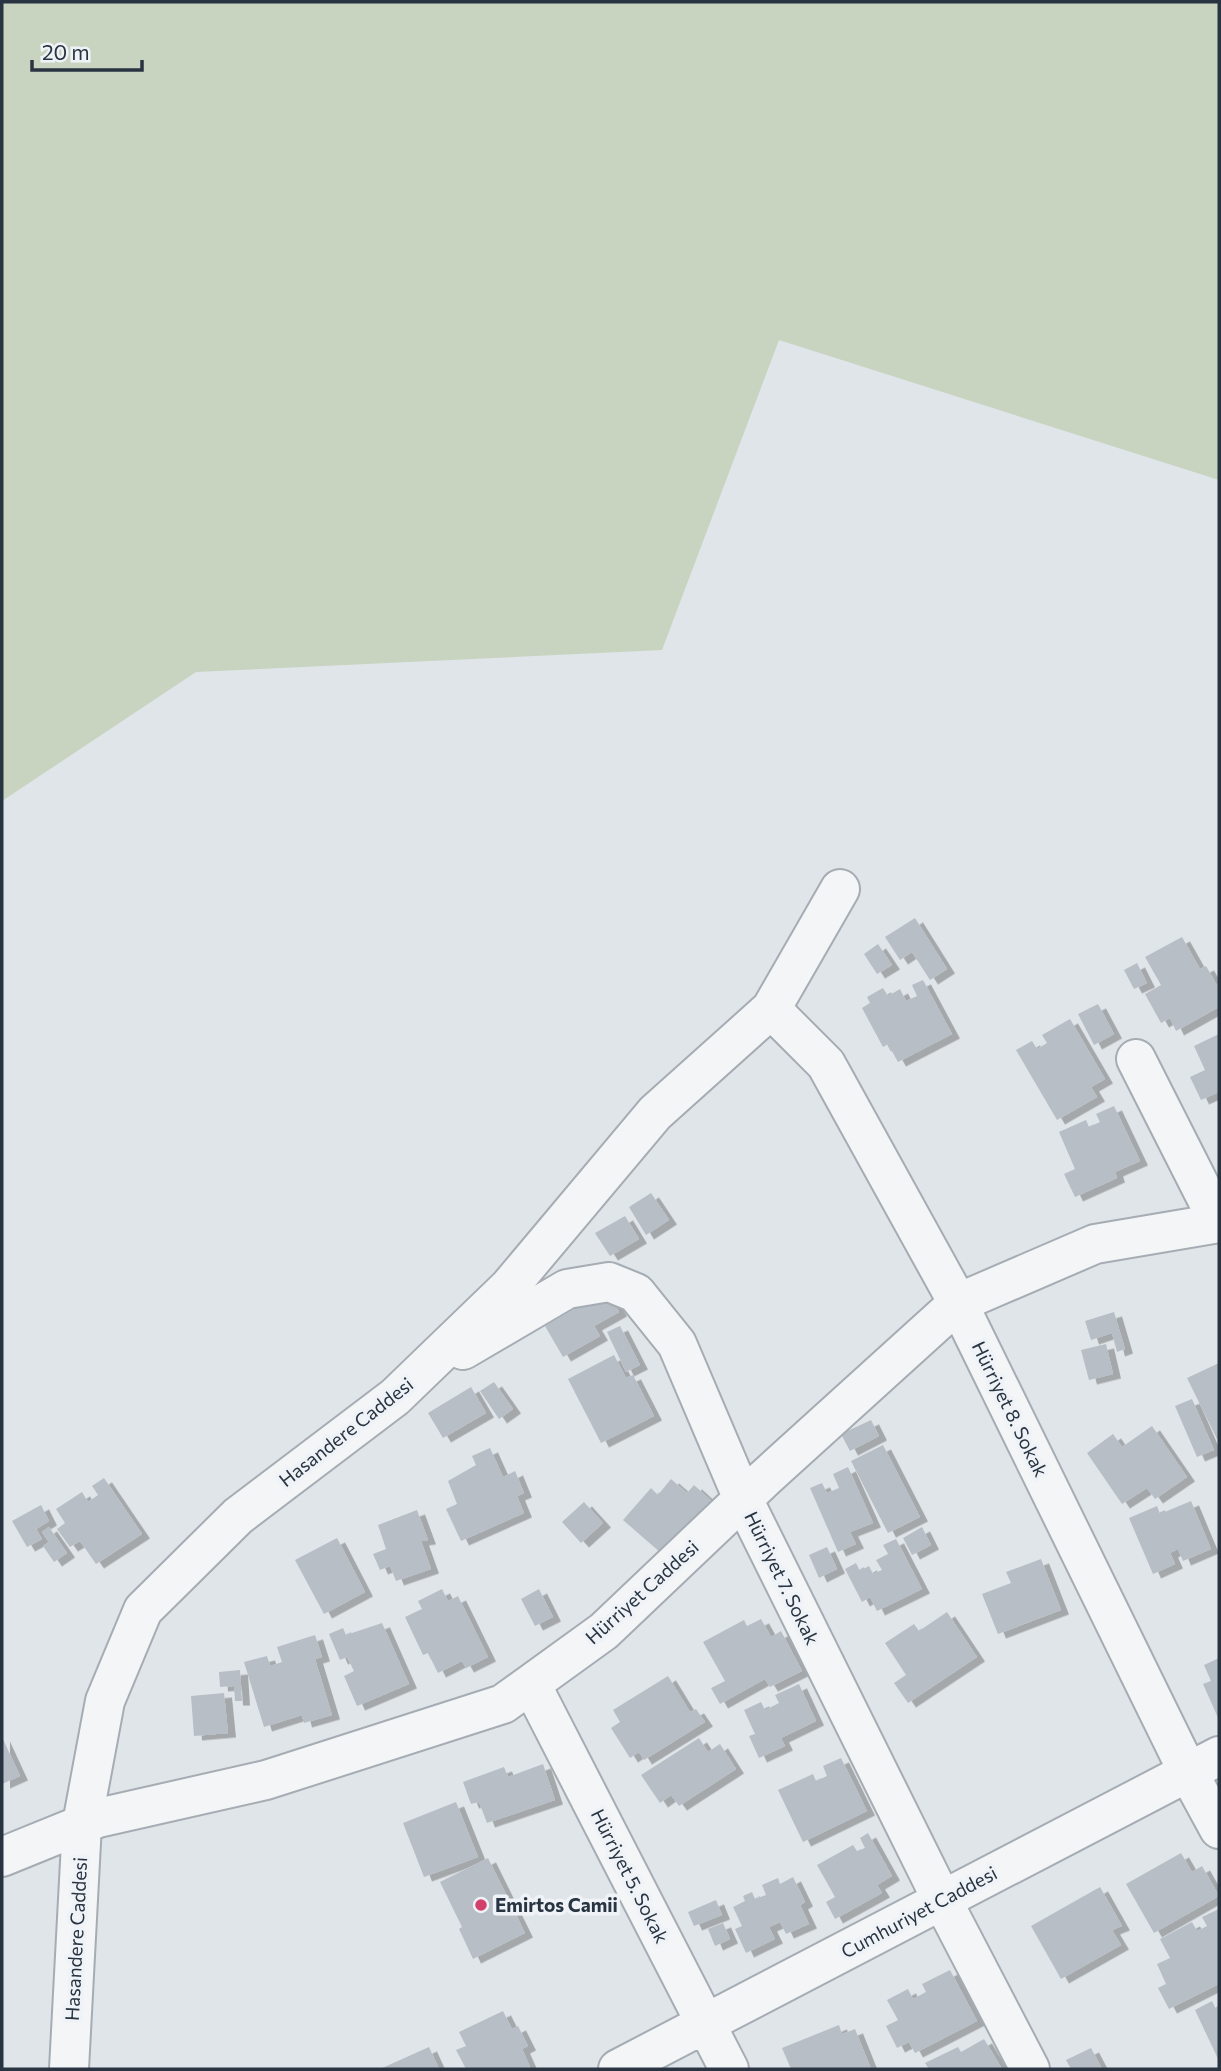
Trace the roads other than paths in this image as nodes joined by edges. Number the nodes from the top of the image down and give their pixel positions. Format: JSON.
{"nodes":[{"id":1,"x":841,"y":889,"type":"dead end"},
{"id":2,"x":771,"y":1009,"type":"junction"},
{"id":3,"x":1136,"y":1059,"type":"dead end"},
{"id":4,"x":1219,"y":1223,"type":"edge"},
{"id":5,"x":958,"y":1303,"type":"junction"},
{"id":6,"x":429,"y":1364,"type":"junction"},
{"id":7,"x":743,"y":1499,"type":"junction"},
{"id":8,"x":531,"y":1684,"type":"junction"},
{"id":9,"x":1203,"y":1764,"type":"edge"},
{"id":10,"x":82,"y":1824,"type":"junction"},
{"id":11,"x":1219,"y":1829,"type":"edge"},
{"id":12,"x":2,"y":1857,"type":"edge"},
{"id":13,"x":942,"y":1900,"type":"junction"},
{"id":14,"x":707,"y":2024,"type":"junction"},
{"id":15,"x":69,"y":2069,"type":"edge"},
{"id":16,"x":618,"y":2069,"type":"edge"},
{"id":17,"x":729,"y":2069,"type":"edge"},
{"id":18,"x":1030,"y":2069,"type":"edge"}],
"edges":[{"from":1,"to":2,"type":"street","name":"Hasandere Caddesi"},
{"from":2,"to":5,"type":"street","name":"Hürriyet 8. Sokak"},
{"from":2,"to":6,"type":"street","name":"Hasandere Caddesi"},
{"from":3,"to":4,"type":"street"},
{"from":4,"to":5,"type":"street","name":"Hürriyet Caddesi"},
{"from":5,"to":7,"type":"street","name":"Hürriyet Caddesi"},
{"from":5,"to":9,"type":"street","name":"Hürriyet 8. Sokak"},
{"from":6,"to":7,"type":"street","name":"Hürriyet 7. Sokak"},
{"from":6,"to":10,"type":"street","name":"Hasandere Caddesi"},
{"from":7,"to":8,"type":"street","name":"Hürriyet Caddesi"},
{"from":7,"to":13,"type":"street","name":"Hürriyet 7. Sokak"},
{"from":8,"to":10,"type":"street","name":"Hürriyet Caddesi"},
{"from":8,"to":14,"type":"street","name":"Hürriyet 5. Sokak"},
{"from":9,"to":11,"type":"street","name":"Hürriyet 8. Sokak"},
{"from":9,"to":13,"type":"street","name":"Cumhuriyet Caddesi"},
{"from":10,"to":12,"type":"street","name":"Hürriyet Caddesi"},
{"from":10,"to":15,"type":"street","name":"Hasandere Caddesi"},
{"from":13,"to":14,"type":"street","name":"Cumhuriyet Caddesi"},
{"from":13,"to":18,"type":"street","name":"Hürriyet 7. Sokak"},
{"from":14,"to":16,"type":"street","name":"Cumhuriyet Caddesi"},
{"from":14,"to":17,"type":"street","name":"Hürriyet 5. Sokak"}]}
